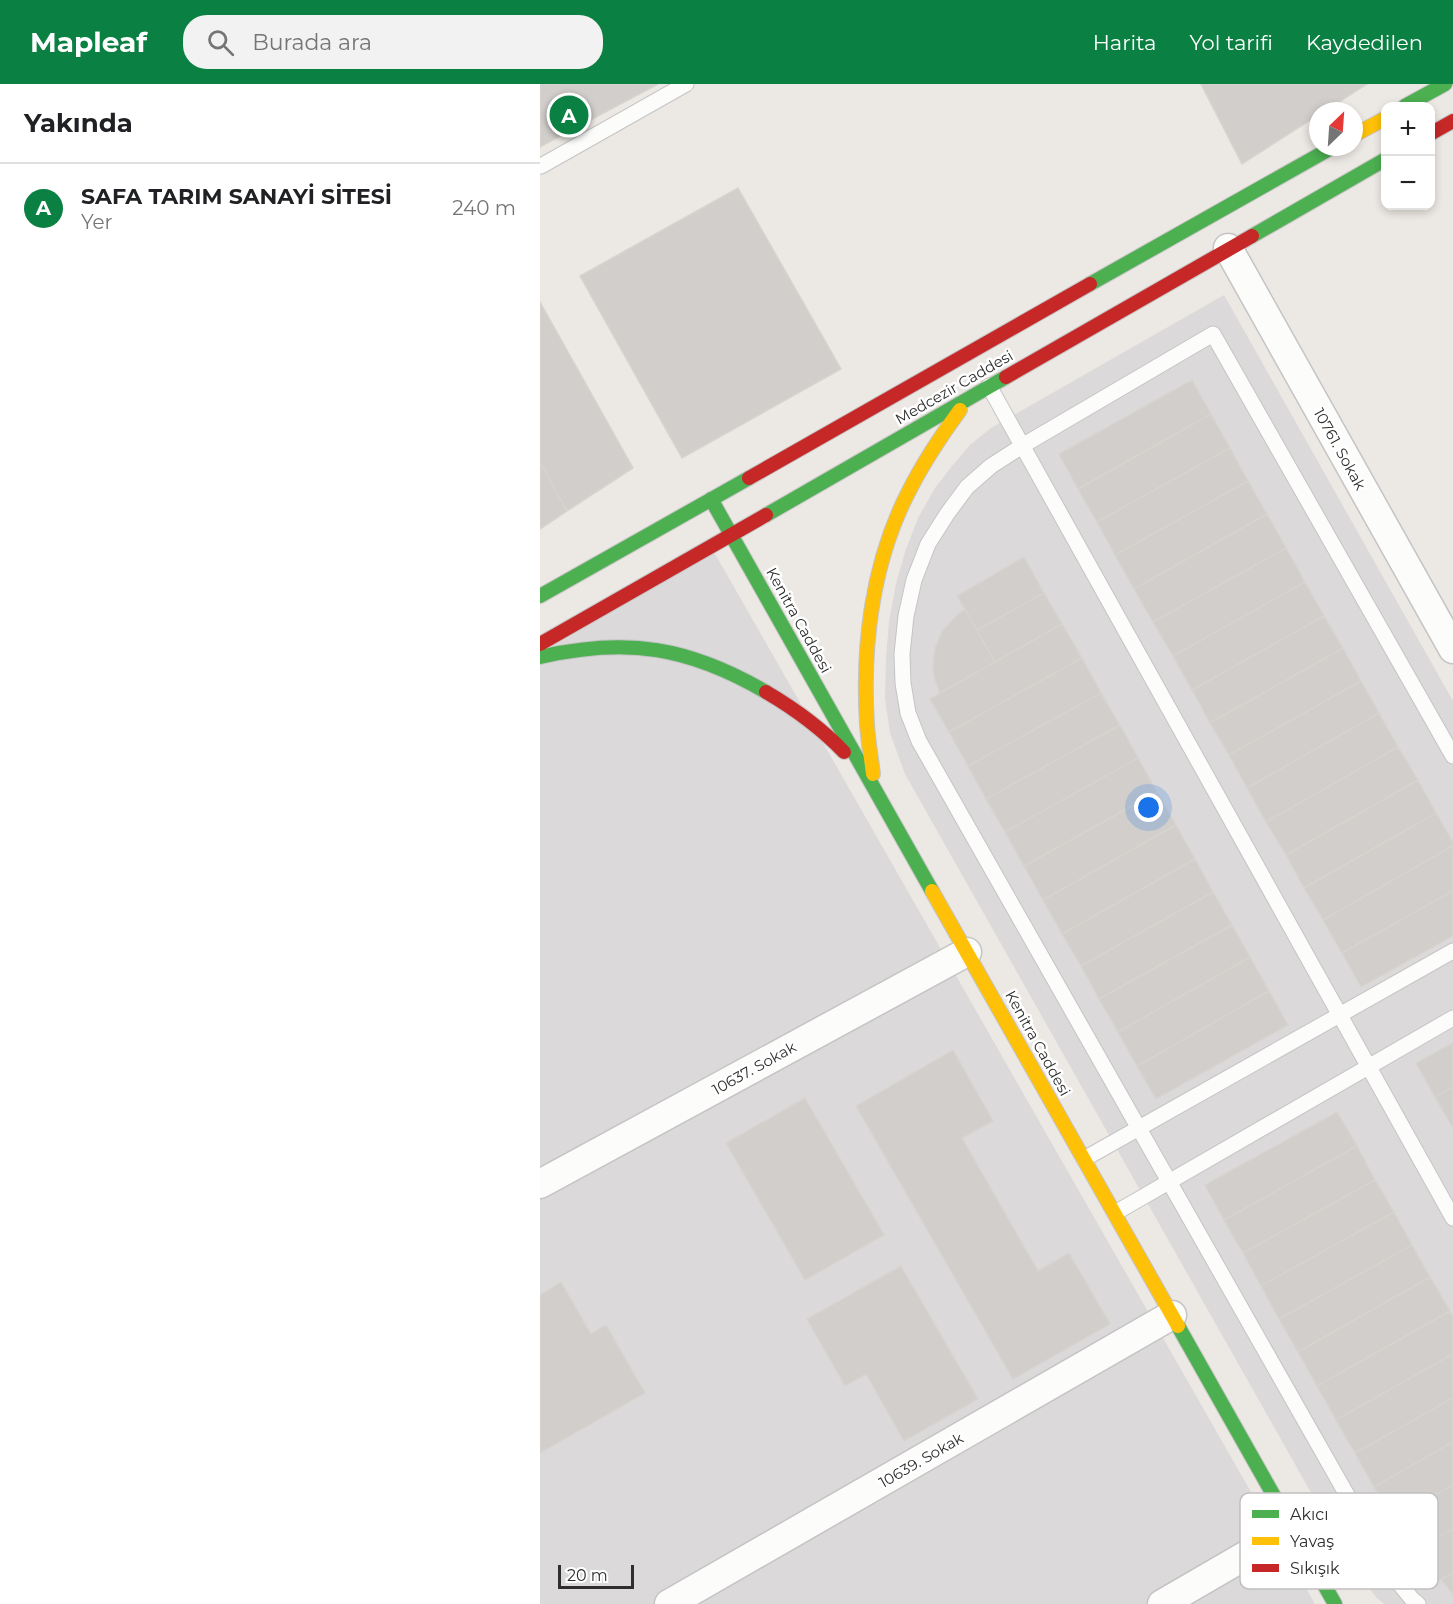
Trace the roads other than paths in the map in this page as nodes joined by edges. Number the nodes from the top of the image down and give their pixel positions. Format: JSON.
{"nodes":[{"id":1,"x":686,"y":84,"type":"edge"},
{"id":2,"x":1445,"y":84,"type":"edge"},
{"id":3,"x":1412,"y":102,"type":"edge"},
{"id":4,"x":1381,"y":121,"type":"edge"},
{"id":5,"x":1453,"y":121,"type":"edge"},
{"id":6,"x":1363,"y":130,"type":"edge"},
{"id":7,"x":1435,"y":132,"type":"edge"},
{"id":8,"x":1318,"y":156,"type":"edge"},
{"id":9,"x":1381,"y":162,"type":"edge"},
{"id":10,"x":541,"y":166,"type":"edge"},
{"id":11,"x":1227,"y":248,"type":"junction"},
{"id":12,"x":989,"y":386,"type":"junction"},
{"id":13,"x":970,"y":398,"type":"junction"},
{"id":14,"x":1022,"y":446,"type":"junction"},
{"id":15,"x":711,"y":499,"type":"junction"},
{"id":16,"x":731,"y":535,"type":"junction"},
{"id":17,"x":540,"y":596,"type":"edge"},
{"id":18,"x":540,"y":644,"type":"edge"},
{"id":19,"x":1453,"y":649,"type":"edge"},
{"id":20,"x":540,"y":657,"type":"edge"},
{"id":21,"x":1453,"y":756,"type":"edge"},
{"id":22,"x":876,"y":790,"type":"junction"},
{"id":23,"x":1453,"y":951,"type":"edge"},
{"id":24,"x":967,"y":952,"type":"junction"},
{"id":25,"x":1340,"y":1015,"type":"junction"},
{"id":26,"x":1453,"y":1018,"type":"edge"},
{"id":27,"x":1369,"y":1067,"type":"junction"},
{"id":28,"x":1140,"y":1128,"type":"junction"},
{"id":29,"x":1084,"y":1159,"type":"junction"},
{"id":30,"x":1170,"y":1181,"type":"junction"},
{"id":31,"x":540,"y":1184,"type":"edge"},
{"id":32,"x":1115,"y":1213,"type":"junction"},
{"id":33,"x":1453,"y":1218,"type":"edge"},
{"id":34,"x":1173,"y":1315,"type":"junction"},
{"id":35,"x":1273,"y":1493,"type":"edge"},
{"id":36,"x":1346,"y":1493,"type":"edge"},
{"id":37,"x":1240,"y":1559,"type":"edge"},
{"id":38,"x":1326,"y":1589,"type":"edge"},
{"id":39,"x":1327,"y":1589,"type":"edge"},
{"id":40,"x":1330,"y":1589,"type":"edge"},
{"id":41,"x":1404,"y":1589,"type":"edge"},
{"id":42,"x":669,"y":1604,"type":"edge"},
{"id":43,"x":1162,"y":1604,"type":"edge"},
{"id":44,"x":1328,"y":1604,"type":"edge"},
{"id":45,"x":1335,"y":1604,"type":"edge"},
{"id":46,"x":1347,"y":1604,"type":"edge"},
{"id":47,"x":1418,"y":1604,"type":"edge"}],
"edges":[{"from":1,"to":10,"type":"lane"},
{"from":2,"to":3,"type":"street"},
{"from":4,"to":6,"type":"street"},
{"from":5,"to":7,"type":"street"},
{"from":8,"to":15,"type":"street","name":"Medcezir Caddesi"},
{"from":9,"to":11,"type":"street","name":"Medcezir Caddesi"},
{"from":11,"to":12,"type":"street","name":"Medcezir Caddesi"},
{"from":11,"to":19,"type":"street","name":"10761. Sokak"},
{"from":12,"to":13,"type":"street","name":"Medcezir Caddesi"},
{"from":12,"to":14,"type":"lane"},
{"from":13,"to":16,"type":"street","name":"Medcezir Caddesi"},
{"from":13,"to":22,"type":"street"},
{"from":14,"to":21,"type":"lane"},
{"from":14,"to":25,"type":"lane"},
{"from":14,"to":28,"type":"lane"},
{"from":15,"to":16,"type":"street","name":"Kenitra Caddesi"},
{"from":15,"to":17,"type":"street","name":"Medcezir Caddesi"},
{"from":16,"to":18,"type":"street","name":"Medcezir Caddesi"},
{"from":16,"to":22,"type":"street","name":"Kenitra Caddesi"},
{"from":20,"to":22,"type":"street"},
{"from":22,"to":24,"type":"street","name":"Kenitra Caddesi"},
{"from":23,"to":25,"type":"lane"},
{"from":24,"to":29,"type":"street","name":"Kenitra Caddesi"},
{"from":24,"to":31,"type":"street","name":"10637. Sokak"},
{"from":25,"to":27,"type":"lane"},
{"from":25,"to":28,"type":"lane"},
{"from":26,"to":27,"type":"lane"},
{"from":27,"to":30,"type":"lane"},
{"from":27,"to":33,"type":"lane"},
{"from":28,"to":29,"type":"lane"},
{"from":28,"to":30,"type":"lane"},
{"from":29,"to":32,"type":"street","name":"Kenitra Caddesi"},
{"from":30,"to":32,"type":"lane"},
{"from":30,"to":36,"type":"lane"},
{"from":32,"to":34,"type":"street","name":"Kenitra Caddesi"},
{"from":34,"to":35,"type":"street","name":"Kenitra Caddesi"},
{"from":34,"to":42,"type":"street","name":"10639. Sokak"},
{"from":37,"to":43,"type":"street"},
{"from":38,"to":44,"type":"street"},
{"from":39,"to":45,"type":"street","name":"Kenitra Caddesi"},
{"from":40,"to":46,"type":"street"},
{"from":41,"to":47,"type":"lane"}]}
